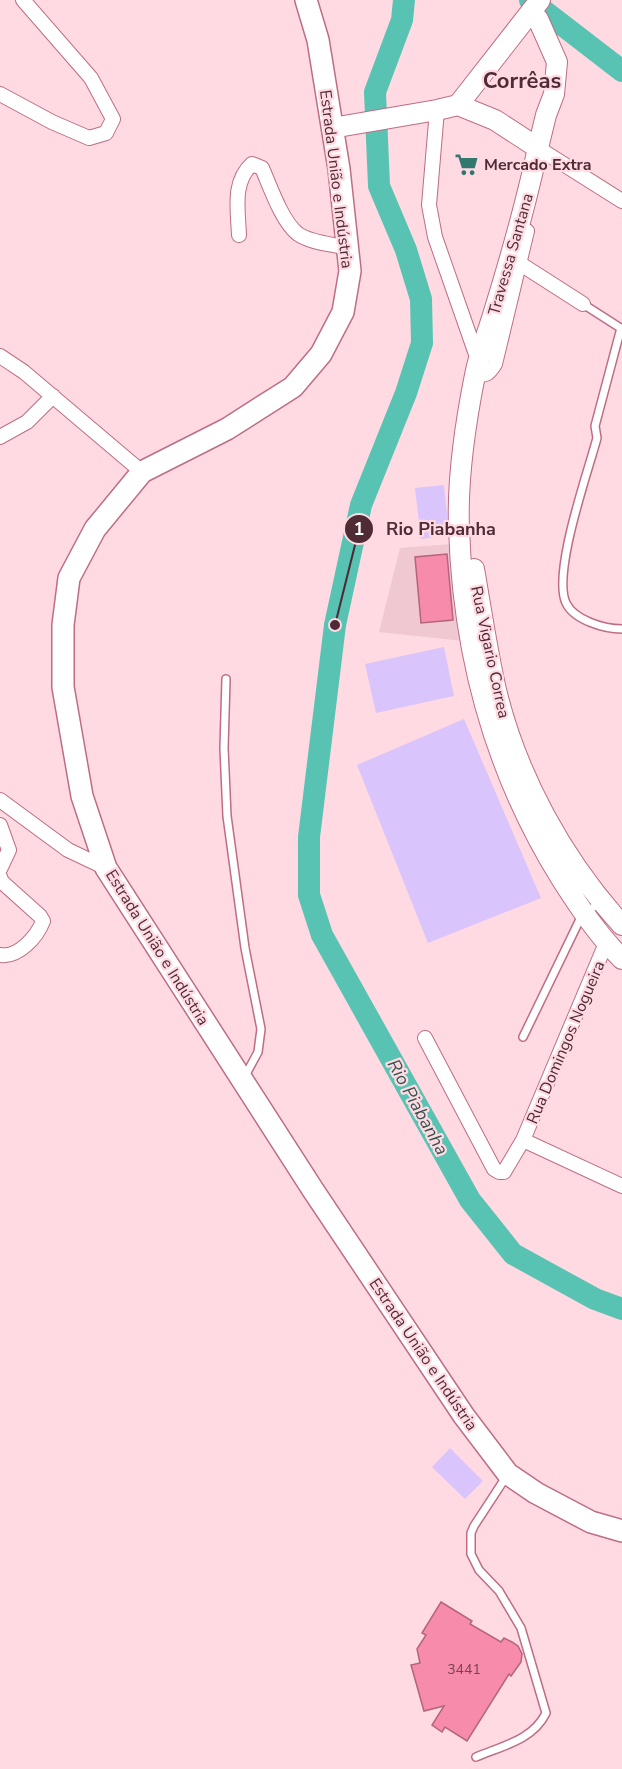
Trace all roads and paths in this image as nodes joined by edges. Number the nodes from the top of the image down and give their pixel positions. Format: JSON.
{"nodes":[{"id":1,"x":23,"y":0,"type":"edge"},
{"id":2,"x":306,"y":0,"type":"edge"},
{"id":3,"x":552,"y":0,"type":"edge"},
{"id":4,"x":536,"y":11,"type":"edge"},
{"id":5,"x":0,"y":94,"type":"edge"},
{"id":6,"x":458,"y":105,"type":"junction"},
{"id":7,"x":427,"y":112,"type":"junction"},
{"id":8,"x":332,"y":128,"type":"junction"},
{"id":9,"x":541,"y":151,"type":"junction"},
{"id":10,"x":622,"y":201,"type":"edge"},
{"id":11,"x":239,"y":235,"type":"dead end"},
{"id":12,"x":348,"y":248,"type":"junction"},
{"id":13,"x":519,"y":263,"type":"junction"},
{"id":14,"x":584,"y":304,"type":"joint"},
{"id":15,"x":463,"y":314,"type":"junction"},
{"id":16,"x":494,"y":315,"type":"junction"},
{"id":17,"x":622,"y":328,"type":"edge"},
{"id":18,"x":0,"y":356,"type":"edge"},
{"id":19,"x":477,"y":367,"type":"junction"},
{"id":20,"x":53,"y":396,"type":"junction"},
{"id":21,"x":0,"y":437,"type":"edge"},
{"id":22,"x":142,"y":472,"type":"junction"},
{"id":23,"x":622,"y":629,"type":"edge"},
{"id":24,"x":226,"y":679,"type":"dead end"},
{"id":25,"x":488,"y":689,"type":"junction"},
{"id":26,"x":0,"y":800,"type":"edge"},
{"id":27,"x":0,"y":825,"type":"edge"},
{"id":28,"x":106,"y":868,"type":"junction"},
{"id":29,"x":0,"y":869,"type":"edge"},
{"id":30,"x":0,"y":877,"type":"edge"},
{"id":31,"x":603,"y":901,"type":"junction"},
{"id":32,"x":583,"y":913,"type":"junction"},
{"id":33,"x":622,"y":925,"type":"edge"},
{"id":34,"x":606,"y":943,"type":"junction"},
{"id":35,"x":0,"y":955,"type":"edge"},
{"id":36,"x":622,"y":959,"type":"edge"},
{"id":37,"x":523,"y":1037,"type":"dead end"},
{"id":38,"x":424,"y":1038,"type":"dead end"},
{"id":39,"x":243,"y":1080,"type":"junction"},
{"id":40,"x":523,"y":1140,"type":"junction"},
{"id":41,"x":622,"y":1186,"type":"edge"},
{"id":42,"x":508,"y":1474,"type":"junction"},
{"id":43,"x":622,"y":1531,"type":"edge"},
{"id":44,"x":476,"y":1757,"type":"dead end"}],
"edges":[{"from":1,"to":5,"type":"street"},
{"from":2,"to":8,"type":"main road","name":"Estrada União e Indústria"},
{"from":3,"to":4,"type":"street"},
{"from":4,"to":6,"type":"street"},
{"from":4,"to":9,"type":"street","name":"Travessa Santana"},
{"from":6,"to":7,"type":"street"},
{"from":6,"to":9,"type":"street"},
{"from":7,"to":8,"type":"street"},
{"from":7,"to":15,"type":"street","name":"Rua Vigario Correa"},
{"from":8,"to":12,"type":"main road","name":"Estrada União e Indústria"},
{"from":9,"to":10,"type":"street"},
{"from":9,"to":13,"type":"street"},
{"from":9,"to":16,"type":"street","name":"Travessa Santana"},
{"from":11,"to":12,"type":"street"},
{"from":12,"to":22,"type":"main road","name":"Estrada União e Indústria"},
{"from":13,"to":14,"type":"street"},
{"from":13,"to":19,"type":"street"},
{"from":14,"to":17,"type":"lane"},
{"from":15,"to":16,"type":"street"},
{"from":15,"to":19,"type":"street","name":"Rua Vigario Correa"},
{"from":16,"to":19,"type":"street","name":"Travessa Santana"},
{"from":17,"to":23,"type":"lane"},
{"from":18,"to":20,"type":"street"},
{"from":19,"to":25,"type":"street","name":"Rua Vigario Correa"},
{"from":20,"to":21,"type":"street"},
{"from":20,"to":22,"type":"street"},
{"from":22,"to":28,"type":"main road","name":"Estrada União e Indústria"},
{"from":24,"to":39,"type":"lane"},
{"from":25,"to":31,"type":"street","name":"Rua Vigario Correa"},
{"from":25,"to":32,"type":"street","name":"Rua Vigario Correa"},
{"from":26,"to":28,"type":"street"},
{"from":27,"to":29,"type":"street"},
{"from":28,"to":39,"type":"main road","name":"Estrada União e Indústria"},
{"from":30,"to":35,"type":"street"},
{"from":31,"to":32,"type":"lane"},
{"from":31,"to":33,"type":"street","name":"Rua Vigario Correa"},
{"from":32,"to":34,"type":"street","name":"Rua Vigario Correa"},
{"from":32,"to":37,"type":"lane"},
{"from":34,"to":36,"type":"street","name":"Rua Vigario Correa"},
{"from":34,"to":40,"type":"street","name":"Rua Domingos Nogueira"},
{"from":38,"to":40,"type":"street","name":"Rua Domingos Nogueira"},
{"from":39,"to":42,"type":"main road","name":"Estrada União e Indústria"},
{"from":40,"to":41,"type":"street"},
{"from":42,"to":43,"type":"main road","name":"Estrada União e Indústria"},
{"from":42,"to":44,"type":"lane"}]}
